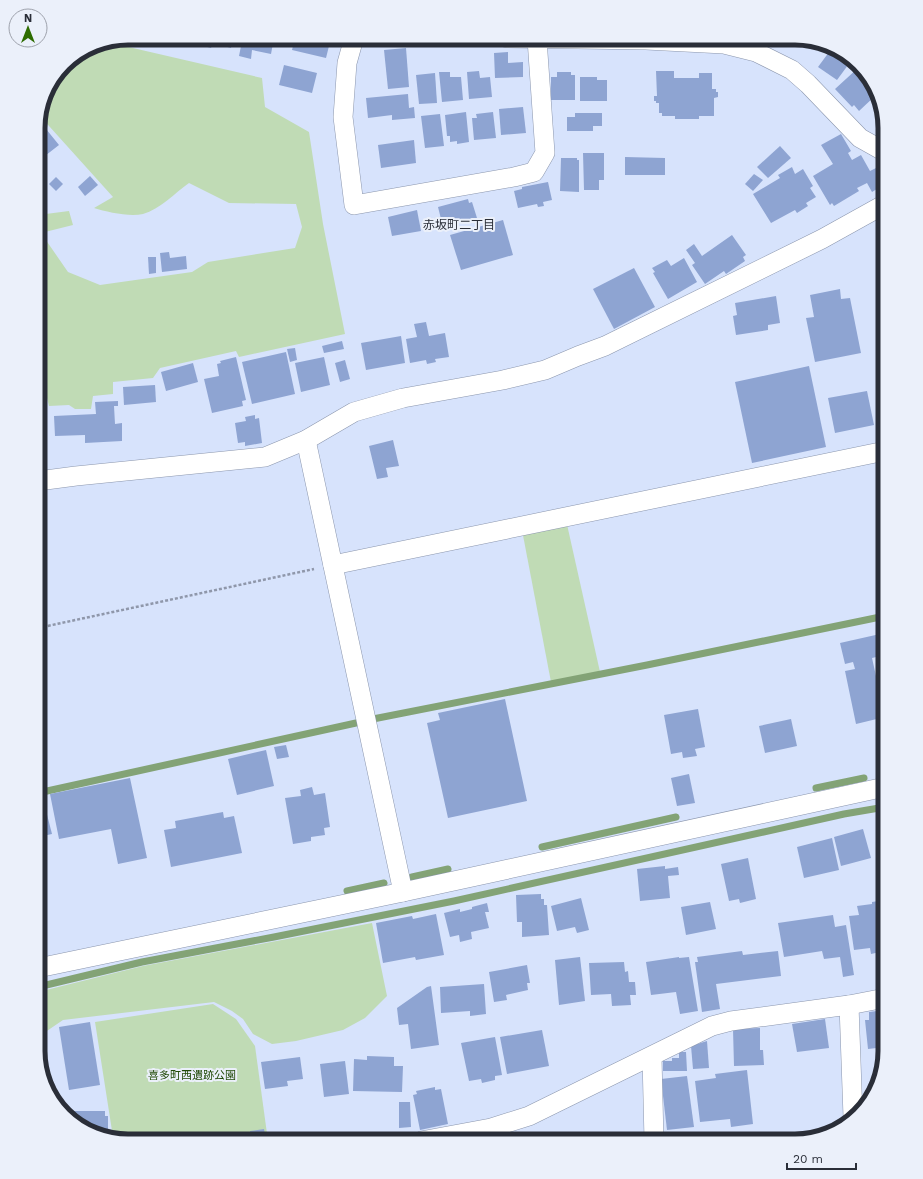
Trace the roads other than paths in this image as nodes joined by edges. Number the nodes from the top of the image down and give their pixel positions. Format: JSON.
{"nodes":[{"id":1,"x":352,"y":45,"type":"edge"},
{"id":2,"x":537,"y":45,"type":"edge"},
{"id":3,"x":728,"y":45,"type":"edge"},
{"id":4,"x":878,"y":148,"type":"edge"},
{"id":5,"x":878,"y":208,"type":"edge"},
{"id":6,"x":306,"y":440,"type":"junction"},
{"id":7,"x":878,"y":452,"type":"edge"},
{"id":8,"x":45,"y":481,"type":"edge"},
{"id":9,"x":333,"y":565,"type":"junction"},
{"id":10,"x":878,"y":789,"type":"edge"},
{"id":11,"x":403,"y":892,"type":"junction"},
{"id":12,"x":45,"y":967,"type":"edge"},
{"id":13,"x":878,"y":999,"type":"edge"},
{"id":14,"x":849,"y":1004,"type":"junction"},
{"id":15,"x":652,"y":1057,"type":"junction"},
{"id":16,"x":853,"y":1110,"type":"edge"},
{"id":17,"x":469,"y":1134,"type":"edge"},
{"id":18,"x":654,"y":1134,"type":"edge"}],
"edges":[{"from":1,"to":2,"type":"street"},
{"from":3,"to":4,"type":"street"},
{"from":5,"to":6,"type":"street"},
{"from":6,"to":8,"type":"street"},
{"from":6,"to":9,"type":"street"},
{"from":7,"to":9,"type":"street"},
{"from":9,"to":11,"type":"street"},
{"from":10,"to":11,"type":"street"},
{"from":11,"to":12,"type":"street"},
{"from":13,"to":14,"type":"street"},
{"from":14,"to":15,"type":"street"},
{"from":14,"to":16,"type":"street"},
{"from":15,"to":17,"type":"street"},
{"from":15,"to":18,"type":"street"}]}
